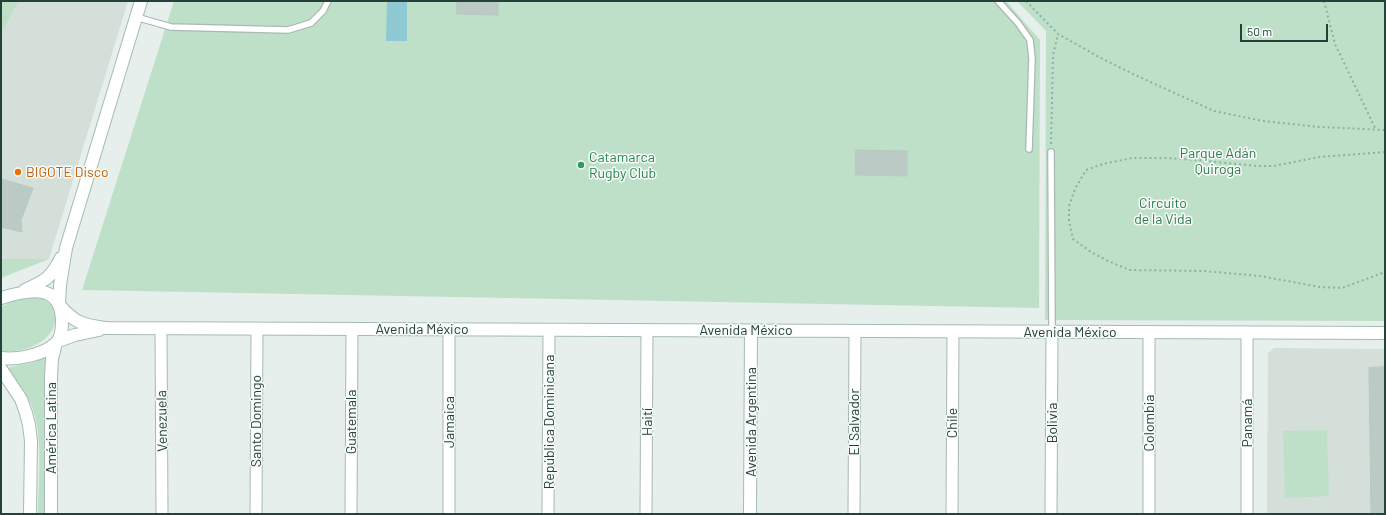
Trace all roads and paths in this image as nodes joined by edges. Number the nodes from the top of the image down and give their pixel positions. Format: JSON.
{"nodes":[{"id":1,"x":141,"y":1,"type":"edge"},
{"id":2,"x":328,"y":1,"type":"edge"},
{"id":3,"x":998,"y":1,"type":"edge"},
{"id":4,"x":1026,"y":1,"type":"edge"},
{"id":5,"x":1324,"y":1,"type":"edge"},
{"id":6,"x":136,"y":16,"type":"junction"},
{"id":7,"x":1058,"y":34,"type":"junction"},
{"id":8,"x":1376,"y":130,"type":"junction"},
{"id":9,"x":1385,"y":130,"type":"edge"},
{"id":10,"x":1029,"y":149,"type":"dead end"},
{"id":11,"x":1051,"y":152,"type":"joint"},
{"id":12,"x":1385,"y":152,"type":"edge"},
{"id":13,"x":66,"y":248,"type":"junction"},
{"id":14,"x":1385,"y":272,"type":"edge"},
{"id":15,"x":20,"y":292,"type":"junction"},
{"id":16,"x":1,"y":298,"type":"edge"},
{"id":17,"x":60,"y":306,"type":"junction"},
{"id":18,"x":106,"y":328,"type":"junction"},
{"id":19,"x":161,"y":328,"type":"junction"},
{"id":20,"x":257,"y":329,"type":"junction"},
{"id":21,"x":352,"y":329,"type":"junction"},
{"id":22,"x":449,"y":329,"type":"junction"},
{"id":23,"x":549,"y":330,"type":"junction"},
{"id":24,"x":647,"y":330,"type":"junction"},
{"id":25,"x":751,"y":330,"type":"junction"},
{"id":26,"x":854,"y":331,"type":"junction"},
{"id":27,"x":953,"y":331,"type":"junction"},
{"id":28,"x":1052,"y":332,"type":"junction"},
{"id":29,"x":1149,"y":332,"type":"junction"},
{"id":30,"x":1248,"y":332,"type":"junction"},
{"id":31,"x":1385,"y":333,"type":"edge"},
{"id":32,"x":57,"y":342,"type":"junction"},
{"id":33,"x":1,"y":358,"type":"edge"},
{"id":34,"x":1,"y":369,"type":"edge"},
{"id":35,"x":30,"y":514,"type":"edge"},
{"id":36,"x":51,"y":514,"type":"edge"},
{"id":37,"x":162,"y":514,"type":"edge"},
{"id":38,"x":256,"y":514,"type":"edge"},
{"id":39,"x":351,"y":514,"type":"edge"},
{"id":40,"x":449,"y":514,"type":"edge"},
{"id":41,"x":548,"y":514,"type":"edge"},
{"id":42,"x":646,"y":514,"type":"edge"},
{"id":43,"x":750,"y":514,"type":"edge"},
{"id":44,"x":854,"y":514,"type":"edge"},
{"id":45,"x":952,"y":514,"type":"edge"},
{"id":46,"x":1051,"y":514,"type":"edge"},
{"id":47,"x":1149,"y":514,"type":"edge"},
{"id":48,"x":1247,"y":514,"type":"edge"}],
"edges":[{"from":1,"to":6,"type":"main road"},
{"from":2,"to":6,"type":"lane"},
{"from":3,"to":10,"type":"lane"},
{"from":4,"to":7,"type":"path"},
{"from":5,"to":8,"type":"path"},
{"from":6,"to":13,"type":"main road"},
{"from":7,"to":8,"type":"path"},
{"from":7,"to":11,"type":"path"},
{"from":8,"to":9,"type":"path"},
{"from":11,"to":28,"type":"lane"},
{"from":12,"to":14,"type":"path"},
{"from":13,"to":15,"type":"main road"},
{"from":13,"to":17,"type":"main road","name":"América Latina"},
{"from":15,"to":16,"type":"main road"},
{"from":15,"to":17,"type":"main road","name":"Avenida México"},
{"from":17,"to":18,"type":"main road","name":"Avenida México"},
{"from":17,"to":32,"type":"main road","name":"América Latina"},
{"from":18,"to":19,"type":"main road","name":"Avenida México"},
{"from":18,"to":32,"type":"main road","name":"Avenida México"},
{"from":19,"to":20,"type":"main road","name":"Avenida México"},
{"from":19,"to":37,"type":"street","name":"Venezuela"},
{"from":20,"to":21,"type":"main road","name":"Avenida México"},
{"from":20,"to":38,"type":"street","name":"Santo Domingo"},
{"from":21,"to":22,"type":"main road","name":"Avenida México"},
{"from":21,"to":39,"type":"street","name":"Guatemala"},
{"from":22,"to":23,"type":"main road","name":"Avenida México"},
{"from":22,"to":40,"type":"street","name":"Jamaica"},
{"from":23,"to":24,"type":"main road","name":"Avenida México"},
{"from":23,"to":41,"type":"street","name":"República Dominicana"},
{"from":24,"to":25,"type":"main road","name":"Avenida México"},
{"from":24,"to":42,"type":"street","name":"Haití"},
{"from":25,"to":26,"type":"main road","name":"Avenida México"},
{"from":25,"to":43,"type":"main road","name":"Avenida Argentina"},
{"from":26,"to":27,"type":"main road","name":"Avenida México"},
{"from":26,"to":44,"type":"street","name":"El Salvador"},
{"from":27,"to":28,"type":"main road","name":"Avenida México"},
{"from":27,"to":45,"type":"street","name":"Chile"},
{"from":28,"to":29,"type":"main road","name":"Avenida México"},
{"from":28,"to":46,"type":"street","name":"Bolivia"},
{"from":29,"to":30,"type":"main road","name":"Avenida México"},
{"from":29,"to":47,"type":"street","name":"Colombia"},
{"from":30,"to":31,"type":"main road","name":"Avenida México"},
{"from":30,"to":48,"type":"street","name":"Panamá"},
{"from":32,"to":33,"type":"main road","name":"Avenida México"},
{"from":32,"to":36,"type":"main road","name":"América Latina"},
{"from":34,"to":35,"type":"main road","name":"América Latina"}]}
